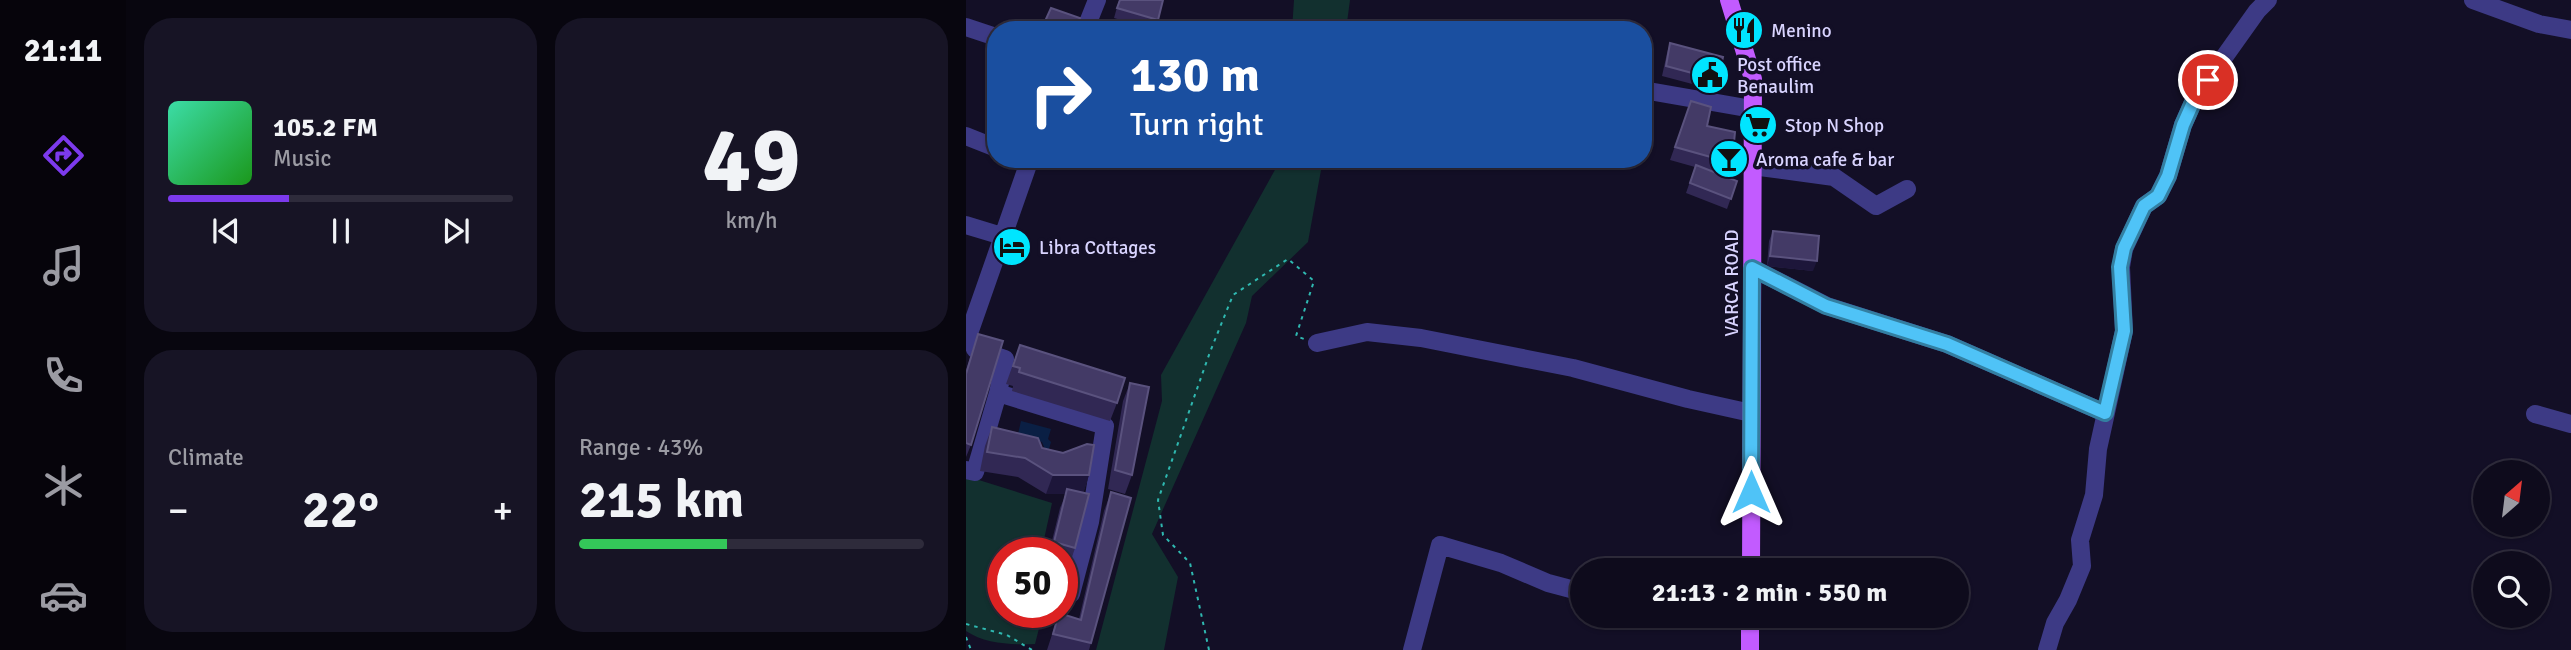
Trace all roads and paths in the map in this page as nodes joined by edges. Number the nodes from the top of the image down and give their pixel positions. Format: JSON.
{"nodes":[{"id":1,"x":1097,"y":0,"type":"edge"},
{"id":2,"x":1729,"y":0,"type":"edge"},
{"id":3,"x":2268,"y":0,"type":"edge"},
{"id":4,"x":2473,"y":0,"type":"edge"},
{"id":5,"x":1089,"y":21,"type":"edge"},
{"id":6,"x":966,"y":27,"type":"edge"},
{"id":7,"x":2571,"y":30,"type":"edge"},
{"id":8,"x":987,"y":34,"type":"edge"},
{"id":9,"x":1652,"y":92,"type":"edge"},
{"id":10,"x":1752,"y":109,"type":"junction"},
{"id":11,"x":966,"y":136,"type":"edge"},
{"id":12,"x":987,"y":144,"type":"edge"},
{"id":13,"x":1752,"y":166,"type":"junction"},
{"id":14,"x":1024,"y":168,"type":"edge"},
{"id":15,"x":1907,"y":189,"type":"dead end"},
{"id":16,"x":966,"y":225,"type":"edge"},
{"id":17,"x":1002,"y":236,"type":"junction"},
{"id":18,"x":1752,"y":268,"type":"junction"},
{"id":19,"x":1317,"y":342,"type":"joint"},
{"id":20,"x":966,"y":344,"type":"edge"},
{"id":21,"x":998,"y":393,"type":"junction"},
{"id":22,"x":1751,"y":413,"type":"junction"},
{"id":23,"x":2105,"y":413,"type":"junction"},
{"id":24,"x":2535,"y":414,"type":"dead end"},
{"id":25,"x":2571,"y":424,"type":"edge"},
{"id":26,"x":966,"y":470,"type":"edge"},
{"id":27,"x":1751,"y":558,"type":"edge"},
{"id":28,"x":1078,"y":567,"type":"edge"},
{"id":29,"x":1570,"y":589,"type":"edge"},
{"id":30,"x":966,"y":624,"type":"edge"},
{"id":31,"x":1751,"y":628,"type":"edge"},
{"id":32,"x":966,"y":637,"type":"edge"},
{"id":33,"x":971,"y":650,"type":"edge"},
{"id":34,"x":1032,"y":650,"type":"edge"},
{"id":35,"x":1209,"y":650,"type":"edge"},
{"id":36,"x":1412,"y":650,"type":"edge"},
{"id":37,"x":1751,"y":650,"type":"edge"},
{"id":38,"x":2047,"y":650,"type":"edge"}],
"edges":[{"from":1,"to":5,"type":"street"},
{"from":2,"to":10,"type":"main road","name":"VARCA ROAD"},
{"from":3,"to":23,"type":"street"},
{"from":4,"to":7,"type":"street"},
{"from":6,"to":8,"type":"street"},
{"from":9,"to":10,"type":"street"},
{"from":10,"to":13,"type":"main road","name":"VARCA ROAD"},
{"from":11,"to":12,"type":"street"},
{"from":13,"to":15,"type":"street"},
{"from":13,"to":18,"type":"main road","name":"VARCA ROAD"},
{"from":14,"to":17,"type":"street"},
{"from":16,"to":17,"type":"street"},
{"from":17,"to":20,"type":"street"},
{"from":18,"to":22,"type":"main road","name":"VARCA ROAD"},
{"from":18,"to":23,"type":"street"},
{"from":19,"to":22,"type":"street"},
{"from":19,"to":35,"type":"path"},
{"from":20,"to":21,"type":"street"},
{"from":21,"to":26,"type":"street"},
{"from":21,"to":28,"type":"street"},
{"from":22,"to":27,"type":"main road","name":"VARCA ROAD"},
{"from":23,"to":38,"type":"street"},
{"from":24,"to":25,"type":"street"},
{"from":29,"to":36,"type":"street"},
{"from":30,"to":34,"type":"path"},
{"from":31,"to":37,"type":"main road"},
{"from":32,"to":33,"type":"path"}]}
